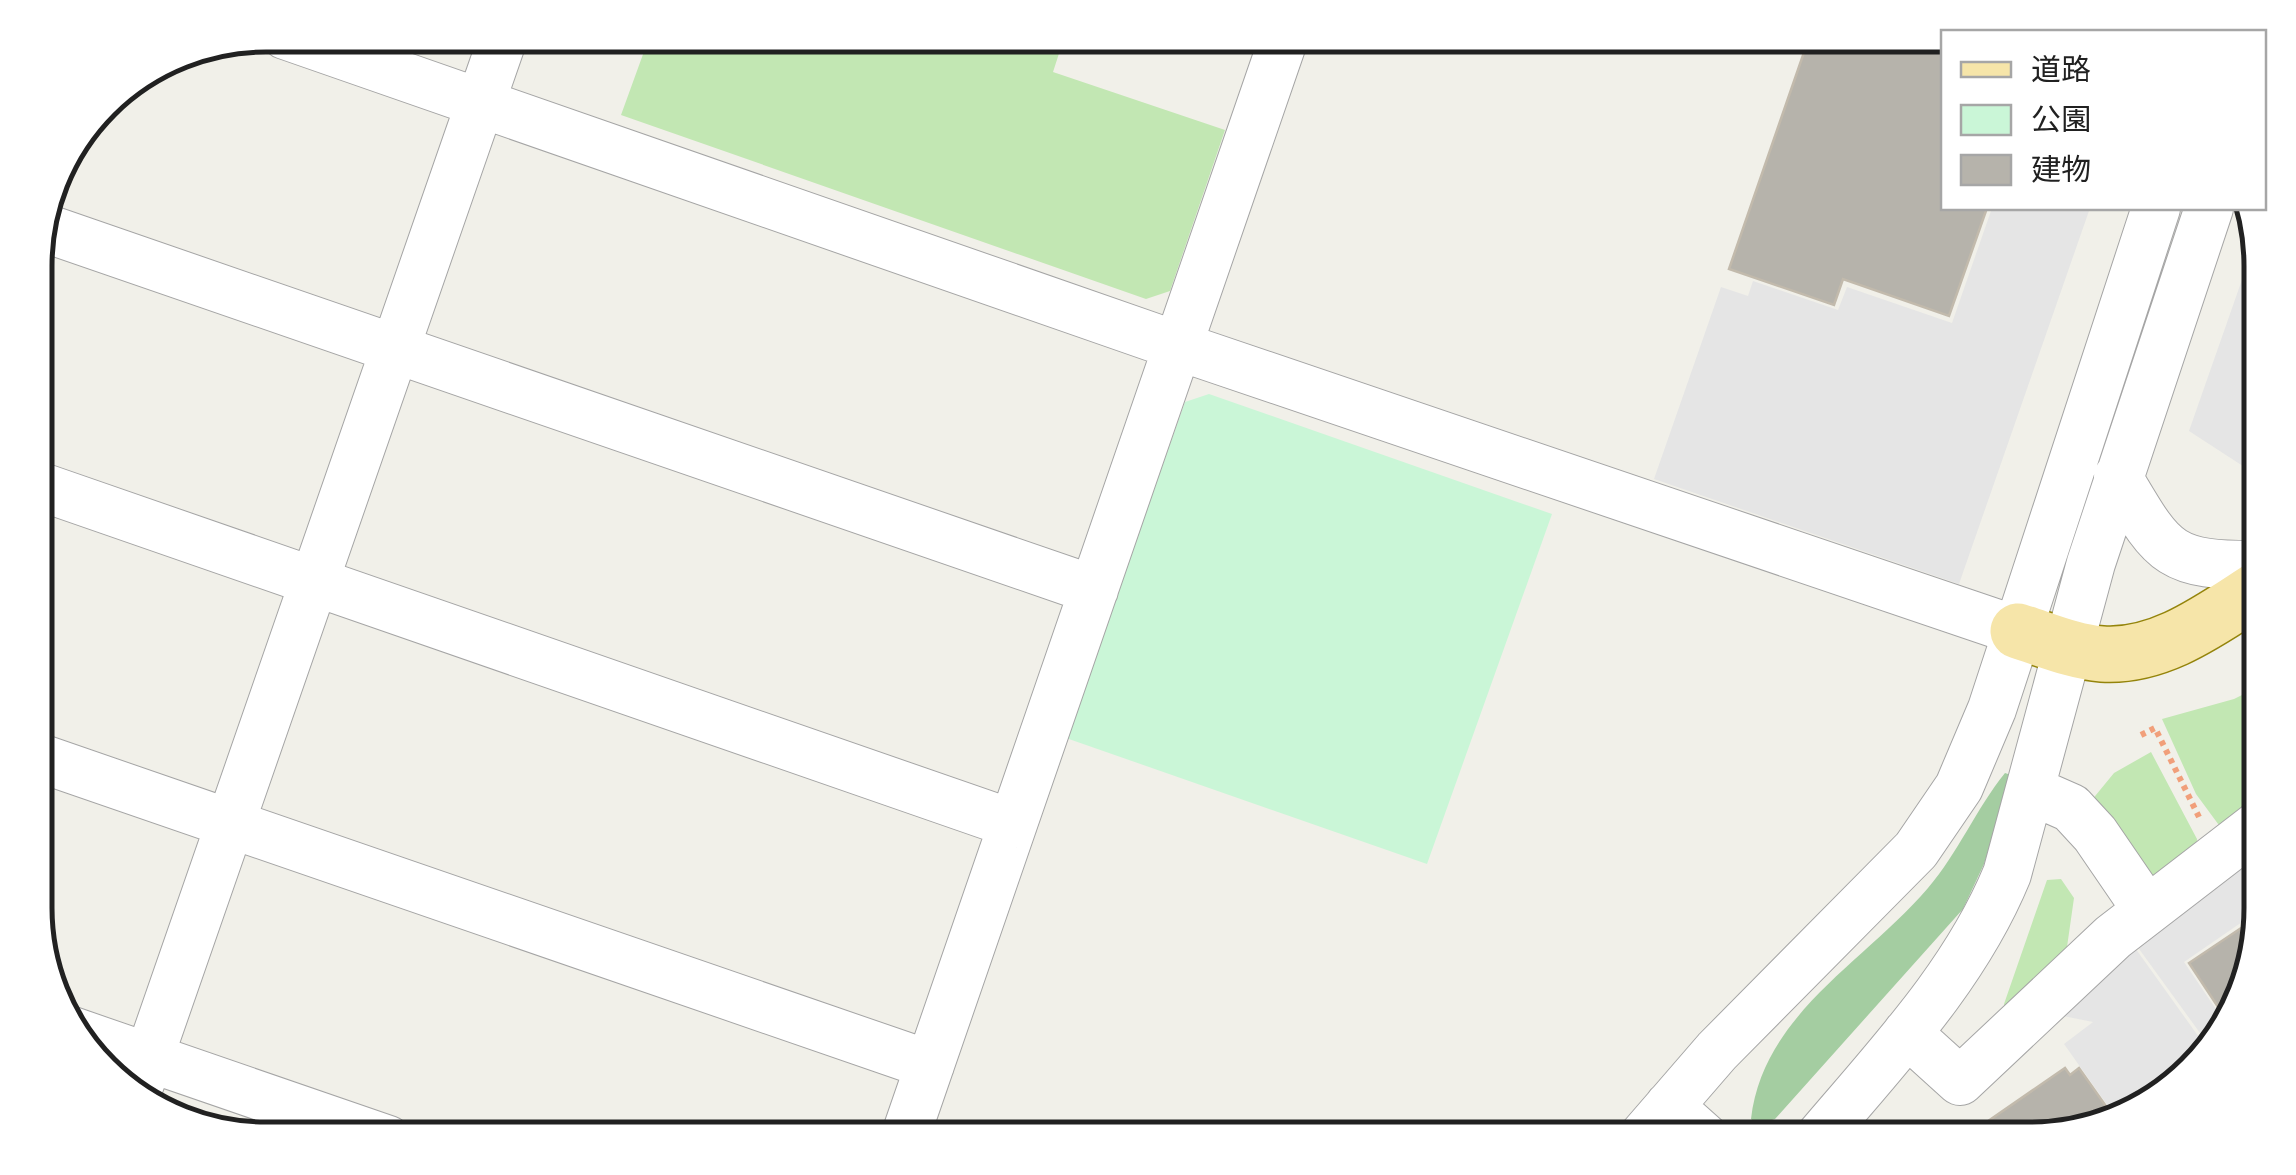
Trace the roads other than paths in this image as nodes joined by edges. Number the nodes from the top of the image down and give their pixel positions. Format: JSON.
{"nodes":[{"id":1,"x":1278,"y":52,"type":"edge"},
{"id":2,"x":336,"y":53,"type":"edge"},
{"id":3,"x":498,"y":53,"type":"edge"},
{"id":4,"x":480,"y":104,"type":"junction"},
{"id":5,"x":2155,"y":210,"type":"edge"},
{"id":6,"x":2207,"y":210,"type":"edge"},
{"id":7,"x":55,"y":233,"type":"edge"},
{"id":8,"x":1178,"y":346,"type":"junction"},
{"id":9,"x":395,"y":349,"type":"junction"},
{"id":10,"x":2118,"y":476,"type":"junction"},
{"id":11,"x":53,"y":492,"type":"edge"},
{"id":12,"x":314,"y":583,"type":"junction"},
{"id":13,"x":2244,"y":588,"type":"edge"},
{"id":14,"x":1094,"y":590,"type":"junction"},
{"id":15,"x":2244,"y":601,"type":"edge"},
{"id":16,"x":2018,"y":631,"type":"junction"},
{"id":17,"x":2069,"y":646,"type":"junction"},
{"id":18,"x":52,"y":762,"type":"edge"},
{"id":19,"x":2030,"y":790,"type":"junction"},
{"id":20,"x":230,"y":824,"type":"junction"},
{"id":21,"x":1013,"y":824,"type":"junction"},
{"id":22,"x":2244,"y":835,"type":"edge"},
{"id":23,"x":2147,"y":910,"type":"junction"},
{"id":24,"x":1907,"y":1033,"type":"junction"},
{"id":25,"x":111,"y":1055,"type":"edge"},
{"id":26,"x":930,"y":1065,"type":"junction"},
{"id":27,"x":143,"y":1075,"type":"edge"},
{"id":28,"x":320,"y":1122,"type":"edge"},
{"id":29,"x":910,"y":1122,"type":"edge"},
{"id":30,"x":1656,"y":1122,"type":"edge"},
{"id":31,"x":1832,"y":1122,"type":"edge"}],
"edges":[{"from":1,"to":8,"type":"street"},
{"from":2,"to":4,"type":"street"},
{"from":3,"to":4,"type":"street"},
{"from":4,"to":8,"type":"street"},
{"from":4,"to":9,"type":"street"},
{"from":5,"to":16,"type":"street"},
{"from":6,"to":10,"type":"street"},
{"from":7,"to":9,"type":"street"},
{"from":8,"to":14,"type":"street"},
{"from":8,"to":16,"type":"street"},
{"from":9,"to":12,"type":"street"},
{"from":9,"to":14,"type":"street"},
{"from":10,"to":13,"type":"street"},
{"from":10,"to":17,"type":"street"},
{"from":11,"to":12,"type":"street"},
{"from":12,"to":20,"type":"street"},
{"from":12,"to":21,"type":"street"},
{"from":14,"to":21,"type":"street"},
{"from":15,"to":17,"type":"main road"},
{"from":16,"to":17,"type":"main road"},
{"from":16,"to":30,"type":"street"},
{"from":17,"to":19,"type":"street"},
{"from":18,"to":20,"type":"street"},
{"from":19,"to":23,"type":"street"},
{"from":19,"to":24,"type":"street"},
{"from":20,"to":26,"type":"street"},
{"from":20,"to":27,"type":"street"},
{"from":21,"to":26,"type":"street"},
{"from":22,"to":23,"type":"street"},
{"from":23,"to":24,"type":"street"},
{"from":24,"to":31,"type":"street"},
{"from":25,"to":27,"type":"street"},
{"from":26,"to":29,"type":"street"},
{"from":27,"to":28,"type":"street"}]}
